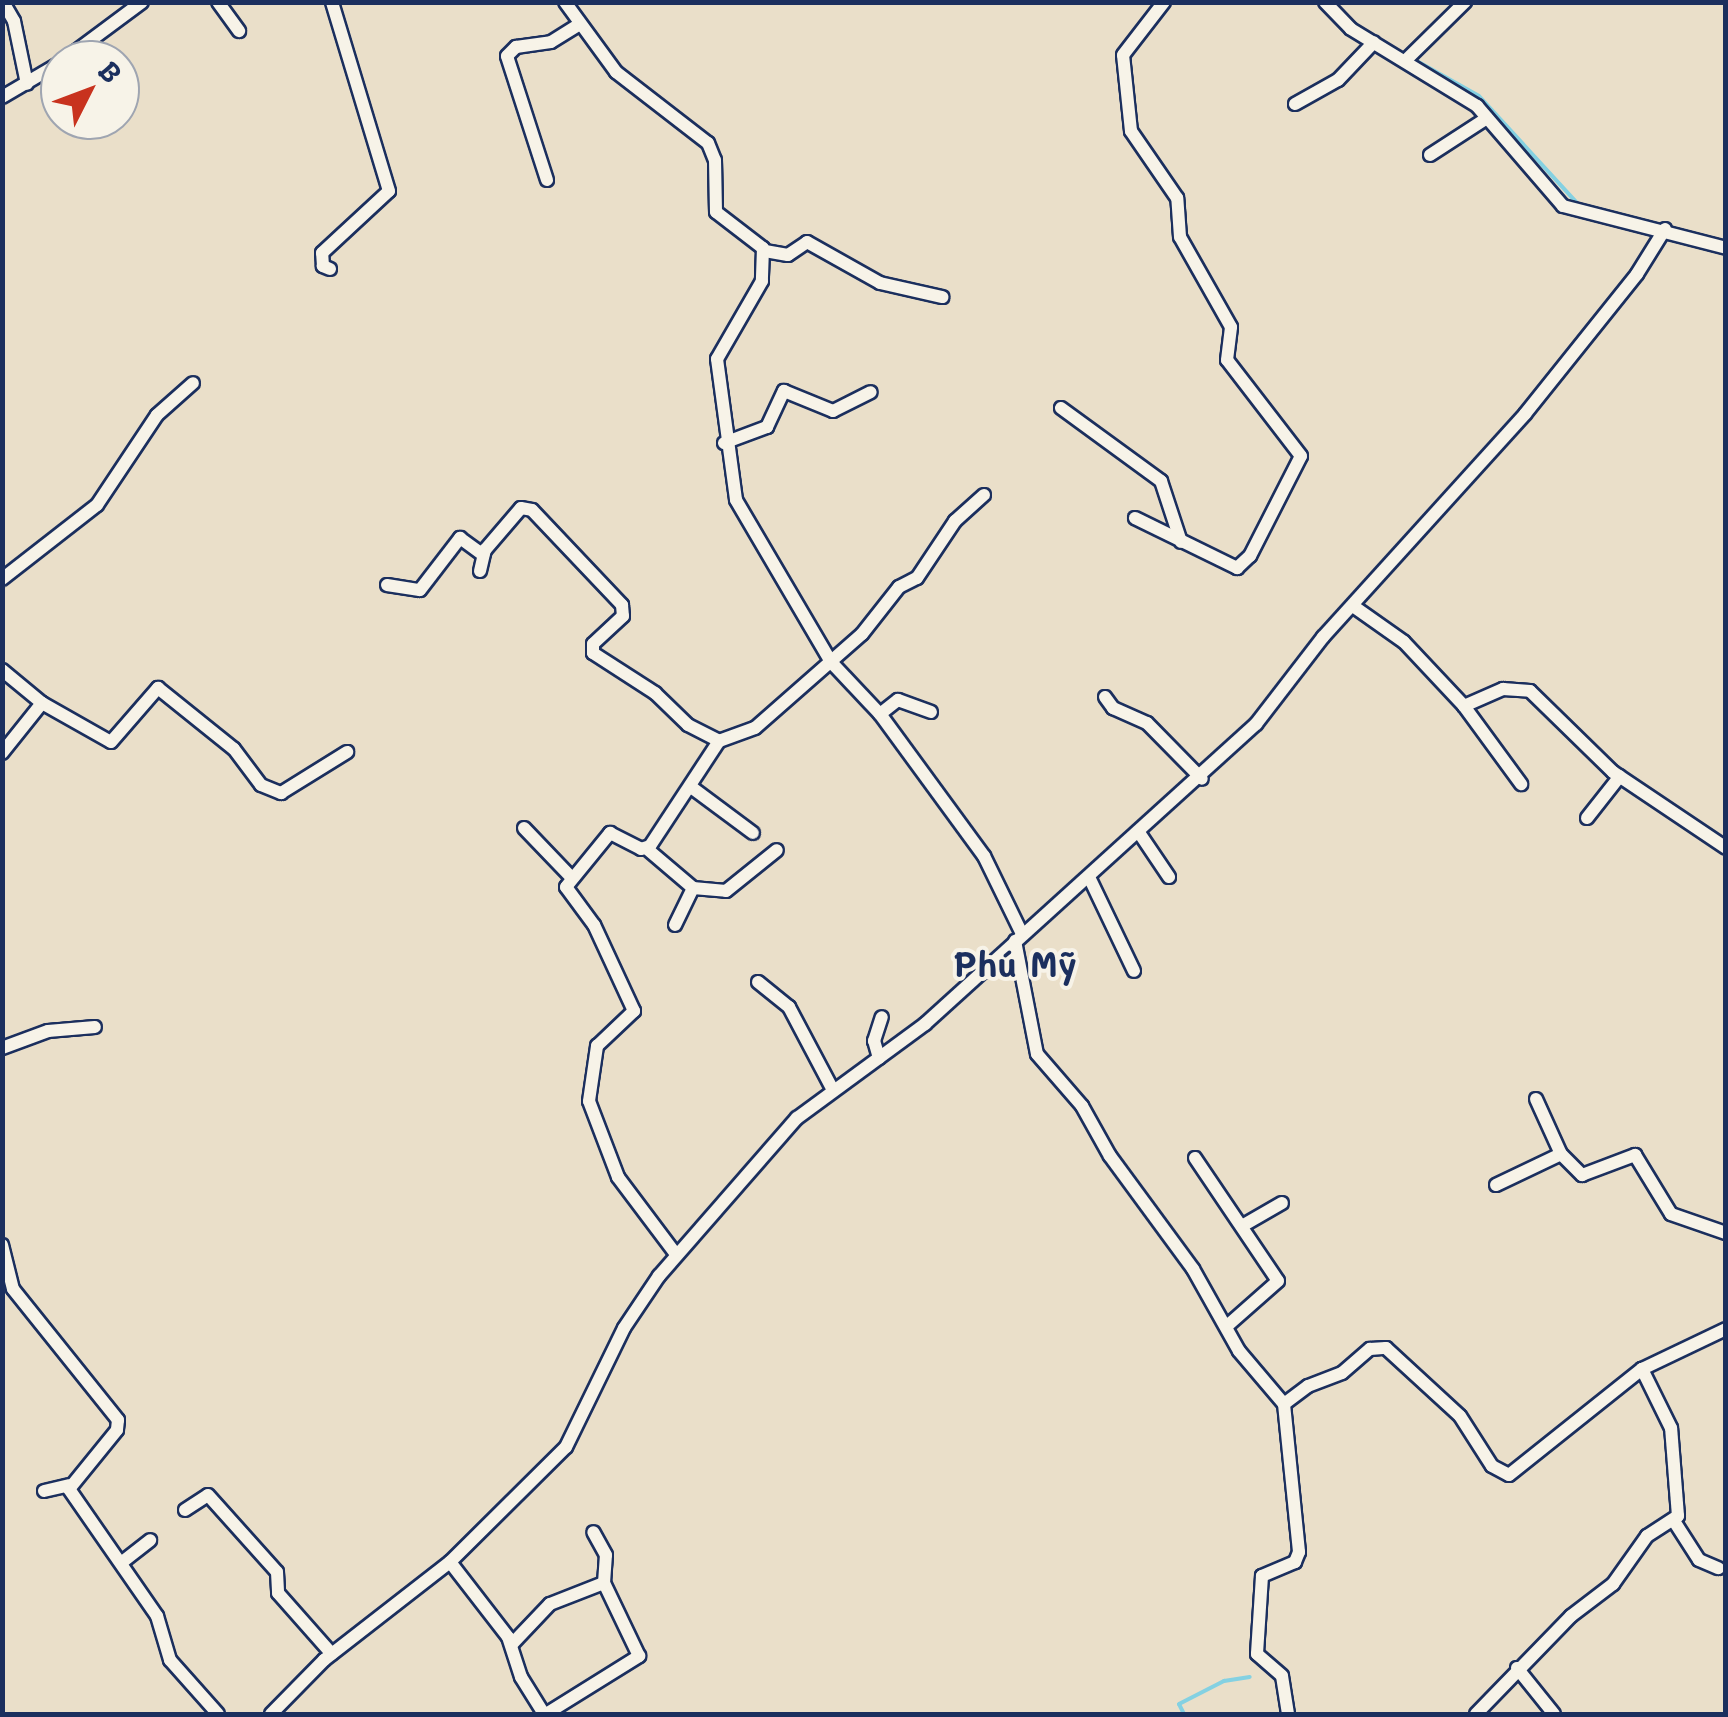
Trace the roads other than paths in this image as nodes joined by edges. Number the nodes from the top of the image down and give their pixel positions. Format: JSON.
{"nodes":[{"id":1,"x":3,"y":2,"type":"edge"},
{"id":2,"x":142,"y":2,"type":"edge"},
{"id":3,"x":218,"y":2,"type":"edge"},
{"id":4,"x":332,"y":2,"type":"edge"},
{"id":5,"x":565,"y":2,"type":"edge"},
{"id":6,"x":1164,"y":2,"type":"edge"},
{"id":7,"x":1325,"y":2,"type":"edge"},
{"id":8,"x":1465,"y":2,"type":"edge"},
{"id":9,"x":577,"y":26,"type":"junction"},
{"id":10,"x":238,"y":31,"type":"dead end"},
{"id":11,"x":91,"y":40,"type":"edge"},
{"id":12,"x":1374,"y":42,"type":"junction"},
{"id":13,"x":1410,"y":55,"type":"junction"},
{"id":14,"x":40,"y":75,"type":"edge"},
{"id":15,"x":26,"y":84,"type":"junction"},
{"id":16,"x":2,"y":97,"type":"edge"},
{"id":17,"x":1294,"y":104,"type":"dead end"},
{"id":18,"x":1488,"y":118,"type":"junction"},
{"id":19,"x":1430,"y":155,"type":"dead end"},
{"id":20,"x":547,"y":180,"type":"dead end"},
{"id":21,"x":1664,"y":228,"type":"junction"},
{"id":22,"x":1726,"y":248,"type":"edge"},
{"id":23,"x":764,"y":252,"type":"junction"},
{"id":24,"x":330,"y":269,"type":"dead end"},
{"id":25,"x":942,"y":297,"type":"dead end"},
{"id":26,"x":192,"y":383,"type":"dead end"},
{"id":27,"x":870,"y":392,"type":"dead end"},
{"id":28,"x":1061,"y":408,"type":"dead end"},
{"id":29,"x":724,"y":444,"type":"junction"},
{"id":30,"x":984,"y":495,"type":"dead end"},
{"id":31,"x":1135,"y":518,"type":"dead end"},
{"id":32,"x":1182,"y":542,"type":"junction"},
{"id":33,"x":483,"y":555,"type":"junction"},
{"id":34,"x":480,"y":572,"type":"dead end"},
{"id":35,"x":2,"y":579,"type":"edge"},
{"id":36,"x":387,"y":585,"type":"dead end"},
{"id":37,"x":1353,"y":606,"type":"junction"},
{"id":38,"x":831,"y":662,"type":"junction"},
{"id":39,"x":2,"y":670,"type":"edge"},
{"id":40,"x":1106,"y":697,"type":"dead end"},
{"id":41,"x":42,"y":702,"type":"junction"},
{"id":42,"x":1464,"y":706,"type":"junction"},
{"id":43,"x":931,"y":712,"type":"dead end"},
{"id":44,"x":880,"y":714,"type":"junction"},
{"id":45,"x":720,"y":741,"type":"junction"},
{"id":46,"x":347,"y":752,"type":"dead end"},
{"id":47,"x":2,"y":753,"type":"edge"},
{"id":48,"x":1620,"y":776,"type":"junction"},
{"id":49,"x":1202,"y":778,"type":"junction"},
{"id":50,"x":1521,"y":784,"type":"dead end"},
{"id":51,"x":691,"y":787,"type":"junction"},
{"id":52,"x":1587,"y":818,"type":"dead end"},
{"id":53,"x":524,"y":828,"type":"dead end"},
{"id":54,"x":754,"y":833,"type":"dead end"},
{"id":55,"x":1140,"y":834,"type":"junction"},
{"id":56,"x":646,"y":848,"type":"junction"},
{"id":57,"x":1726,"y":848,"type":"edge"},
{"id":58,"x":778,"y":850,"type":"dead end"},
{"id":59,"x":571,"y":877,"type":"junction"},
{"id":60,"x":1089,"y":877,"type":"junction"},
{"id":61,"x":1168,"y":877,"type":"dead end"},
{"id":62,"x":693,"y":888,"type":"junction"},
{"id":63,"x":675,"y":924,"type":"dead end"},
{"id":64,"x":1018,"y":938,"type":"junction"},
{"id":65,"x":1134,"y":971,"type":"dead end"},
{"id":66,"x":758,"y":982,"type":"dead end"},
{"id":67,"x":882,"y":1017,"type":"dead end"},
{"id":68,"x":95,"y":1027,"type":"dead end"},
{"id":69,"x":2,"y":1048,"type":"edge"},
{"id":70,"x":878,"y":1058,"type":"junction"},
{"id":71,"x":833,"y":1090,"type":"junction"},
{"id":72,"x":1536,"y":1099,"type":"dead end"},
{"id":73,"x":1561,"y":1154,"type":"junction"},
{"id":74,"x":1195,"y":1158,"type":"dead end"},
{"id":75,"x":1496,"y":1185,"type":"dead end"},
{"id":76,"x":1282,"y":1203,"type":"dead end"},
{"id":77,"x":1242,"y":1226,"type":"junction"},
{"id":78,"x":1726,"y":1233,"type":"edge"},
{"id":79,"x":2,"y":1246,"type":"edge"},
{"id":80,"x":675,"y":1254,"type":"junction"},
{"id":81,"x":6,"y":1274,"type":"edge"},
{"id":82,"x":1226,"y":1326,"type":"junction"},
{"id":83,"x":1726,"y":1329,"type":"edge"},
{"id":84,"x":1642,"y":1369,"type":"junction"},
{"id":85,"x":1284,"y":1404,"type":"junction"},
{"id":86,"x":69,"y":1485,"type":"junction"},
{"id":87,"x":44,"y":1491,"type":"dead end"},
{"id":88,"x":185,"y":1510,"type":"dead end"},
{"id":89,"x":1674,"y":1521,"type":"junction"},
{"id":90,"x":593,"y":1532,"type":"dead end"},
{"id":91,"x":150,"y":1540,"type":"dead end"},
{"id":92,"x":450,"y":1562,"type":"junction"},
{"id":93,"x":121,"y":1563,"type":"junction"},
{"id":94,"x":1718,"y":1568,"type":"dead end"},
{"id":95,"x":604,"y":1583,"type":"junction"},
{"id":96,"x":512,"y":1644,"type":"junction"},
{"id":97,"x":332,"y":1654,"type":"junction"},
{"id":98,"x":1518,"y":1668,"type":"junction"},
{"id":99,"x":218,"y":1714,"type":"edge"},
{"id":100,"x":271,"y":1714,"type":"edge"},
{"id":101,"x":544,"y":1714,"type":"edge"},
{"id":102,"x":1288,"y":1714,"type":"edge"},
{"id":103,"x":1476,"y":1714,"type":"edge"},
{"id":104,"x":1554,"y":1714,"type":"edge"}],
"edges":[{"from":1,"to":15,"type":"street"},
{"from":2,"to":11,"type":"street"},
{"from":3,"to":10,"type":"street"},
{"from":4,"to":24,"type":"street"},
{"from":5,"to":9,"type":"street"},
{"from":6,"to":32,"type":"street"},
{"from":7,"to":12,"type":"street"},
{"from":8,"to":13,"type":"street"},
{"from":9,"to":20,"type":"street"},
{"from":9,"to":23,"type":"street"},
{"from":12,"to":13,"type":"street"},
{"from":12,"to":17,"type":"street"},
{"from":13,"to":18,"type":"street"},
{"from":14,"to":15,"type":"street"},
{"from":15,"to":16,"type":"street"},
{"from":18,"to":19,"type":"street"},
{"from":18,"to":21,"type":"street"},
{"from":21,"to":22,"type":"street"},
{"from":21,"to":37,"type":"street"},
{"from":23,"to":25,"type":"street"},
{"from":23,"to":29,"type":"street"},
{"from":26,"to":35,"type":"street"},
{"from":27,"to":29,"type":"street"},
{"from":28,"to":32,"type":"street"},
{"from":29,"to":38,"type":"street"},
{"from":30,"to":38,"type":"street"},
{"from":31,"to":32,"type":"street"},
{"from":33,"to":34,"type":"street"},
{"from":33,"to":36,"type":"street"},
{"from":33,"to":45,"type":"street"},
{"from":37,"to":42,"type":"street"},
{"from":37,"to":49,"type":"street"},
{"from":38,"to":44,"type":"street"},
{"from":38,"to":45,"type":"street"},
{"from":39,"to":41,"type":"street"},
{"from":40,"to":49,"type":"street"},
{"from":41,"to":46,"type":"street"},
{"from":41,"to":47,"type":"street"},
{"from":42,"to":48,"type":"street"},
{"from":42,"to":50,"type":"street"},
{"from":43,"to":44,"type":"street"},
{"from":44,"to":64,"type":"street"},
{"from":45,"to":51,"type":"street"},
{"from":48,"to":52,"type":"street"},
{"from":48,"to":57,"type":"street"},
{"from":49,"to":55,"type":"street"},
{"from":51,"to":54,"type":"street"},
{"from":51,"to":56,"type":"street"},
{"from":53,"to":59,"type":"street"},
{"from":55,"to":60,"type":"street"},
{"from":55,"to":61,"type":"street"},
{"from":56,"to":59,"type":"street"},
{"from":56,"to":62,"type":"street"},
{"from":58,"to":62,"type":"street"},
{"from":59,"to":80,"type":"street"},
{"from":60,"to":64,"type":"street"},
{"from":60,"to":65,"type":"street"},
{"from":62,"to":63,"type":"street"},
{"from":64,"to":70,"type":"street"},
{"from":64,"to":82,"type":"street"},
{"from":66,"to":71,"type":"street"},
{"from":67,"to":70,"type":"street"},
{"from":68,"to":69,"type":"street"},
{"from":70,"to":71,"type":"street"},
{"from":71,"to":80,"type":"street"},
{"from":72,"to":73,"type":"street"},
{"from":73,"to":75,"type":"street"},
{"from":73,"to":78,"type":"street"},
{"from":74,"to":77,"type":"street"},
{"from":76,"to":77,"type":"street"},
{"from":77,"to":82,"type":"street"},
{"from":79,"to":81,"type":"street"},
{"from":80,"to":92,"type":"street"},
{"from":81,"to":86,"type":"street"},
{"from":82,"to":85,"type":"street"},
{"from":83,"to":84,"type":"street"},
{"from":84,"to":85,"type":"street"},
{"from":84,"to":89,"type":"street"},
{"from":85,"to":102,"type":"street"},
{"from":86,"to":87,"type":"street"},
{"from":86,"to":93,"type":"street"},
{"from":88,"to":97,"type":"street"},
{"from":89,"to":94,"type":"street"},
{"from":89,"to":98,"type":"street"},
{"from":90,"to":95,"type":"street"},
{"from":91,"to":93,"type":"street"},
{"from":92,"to":96,"type":"street"},
{"from":92,"to":97,"type":"street"},
{"from":93,"to":99,"type":"street"},
{"from":95,"to":96,"type":"street"},
{"from":95,"to":101,"type":"street"},
{"from":96,"to":101,"type":"street"},
{"from":97,"to":100,"type":"street"},
{"from":98,"to":103,"type":"street"},
{"from":98,"to":104,"type":"street"}]}
